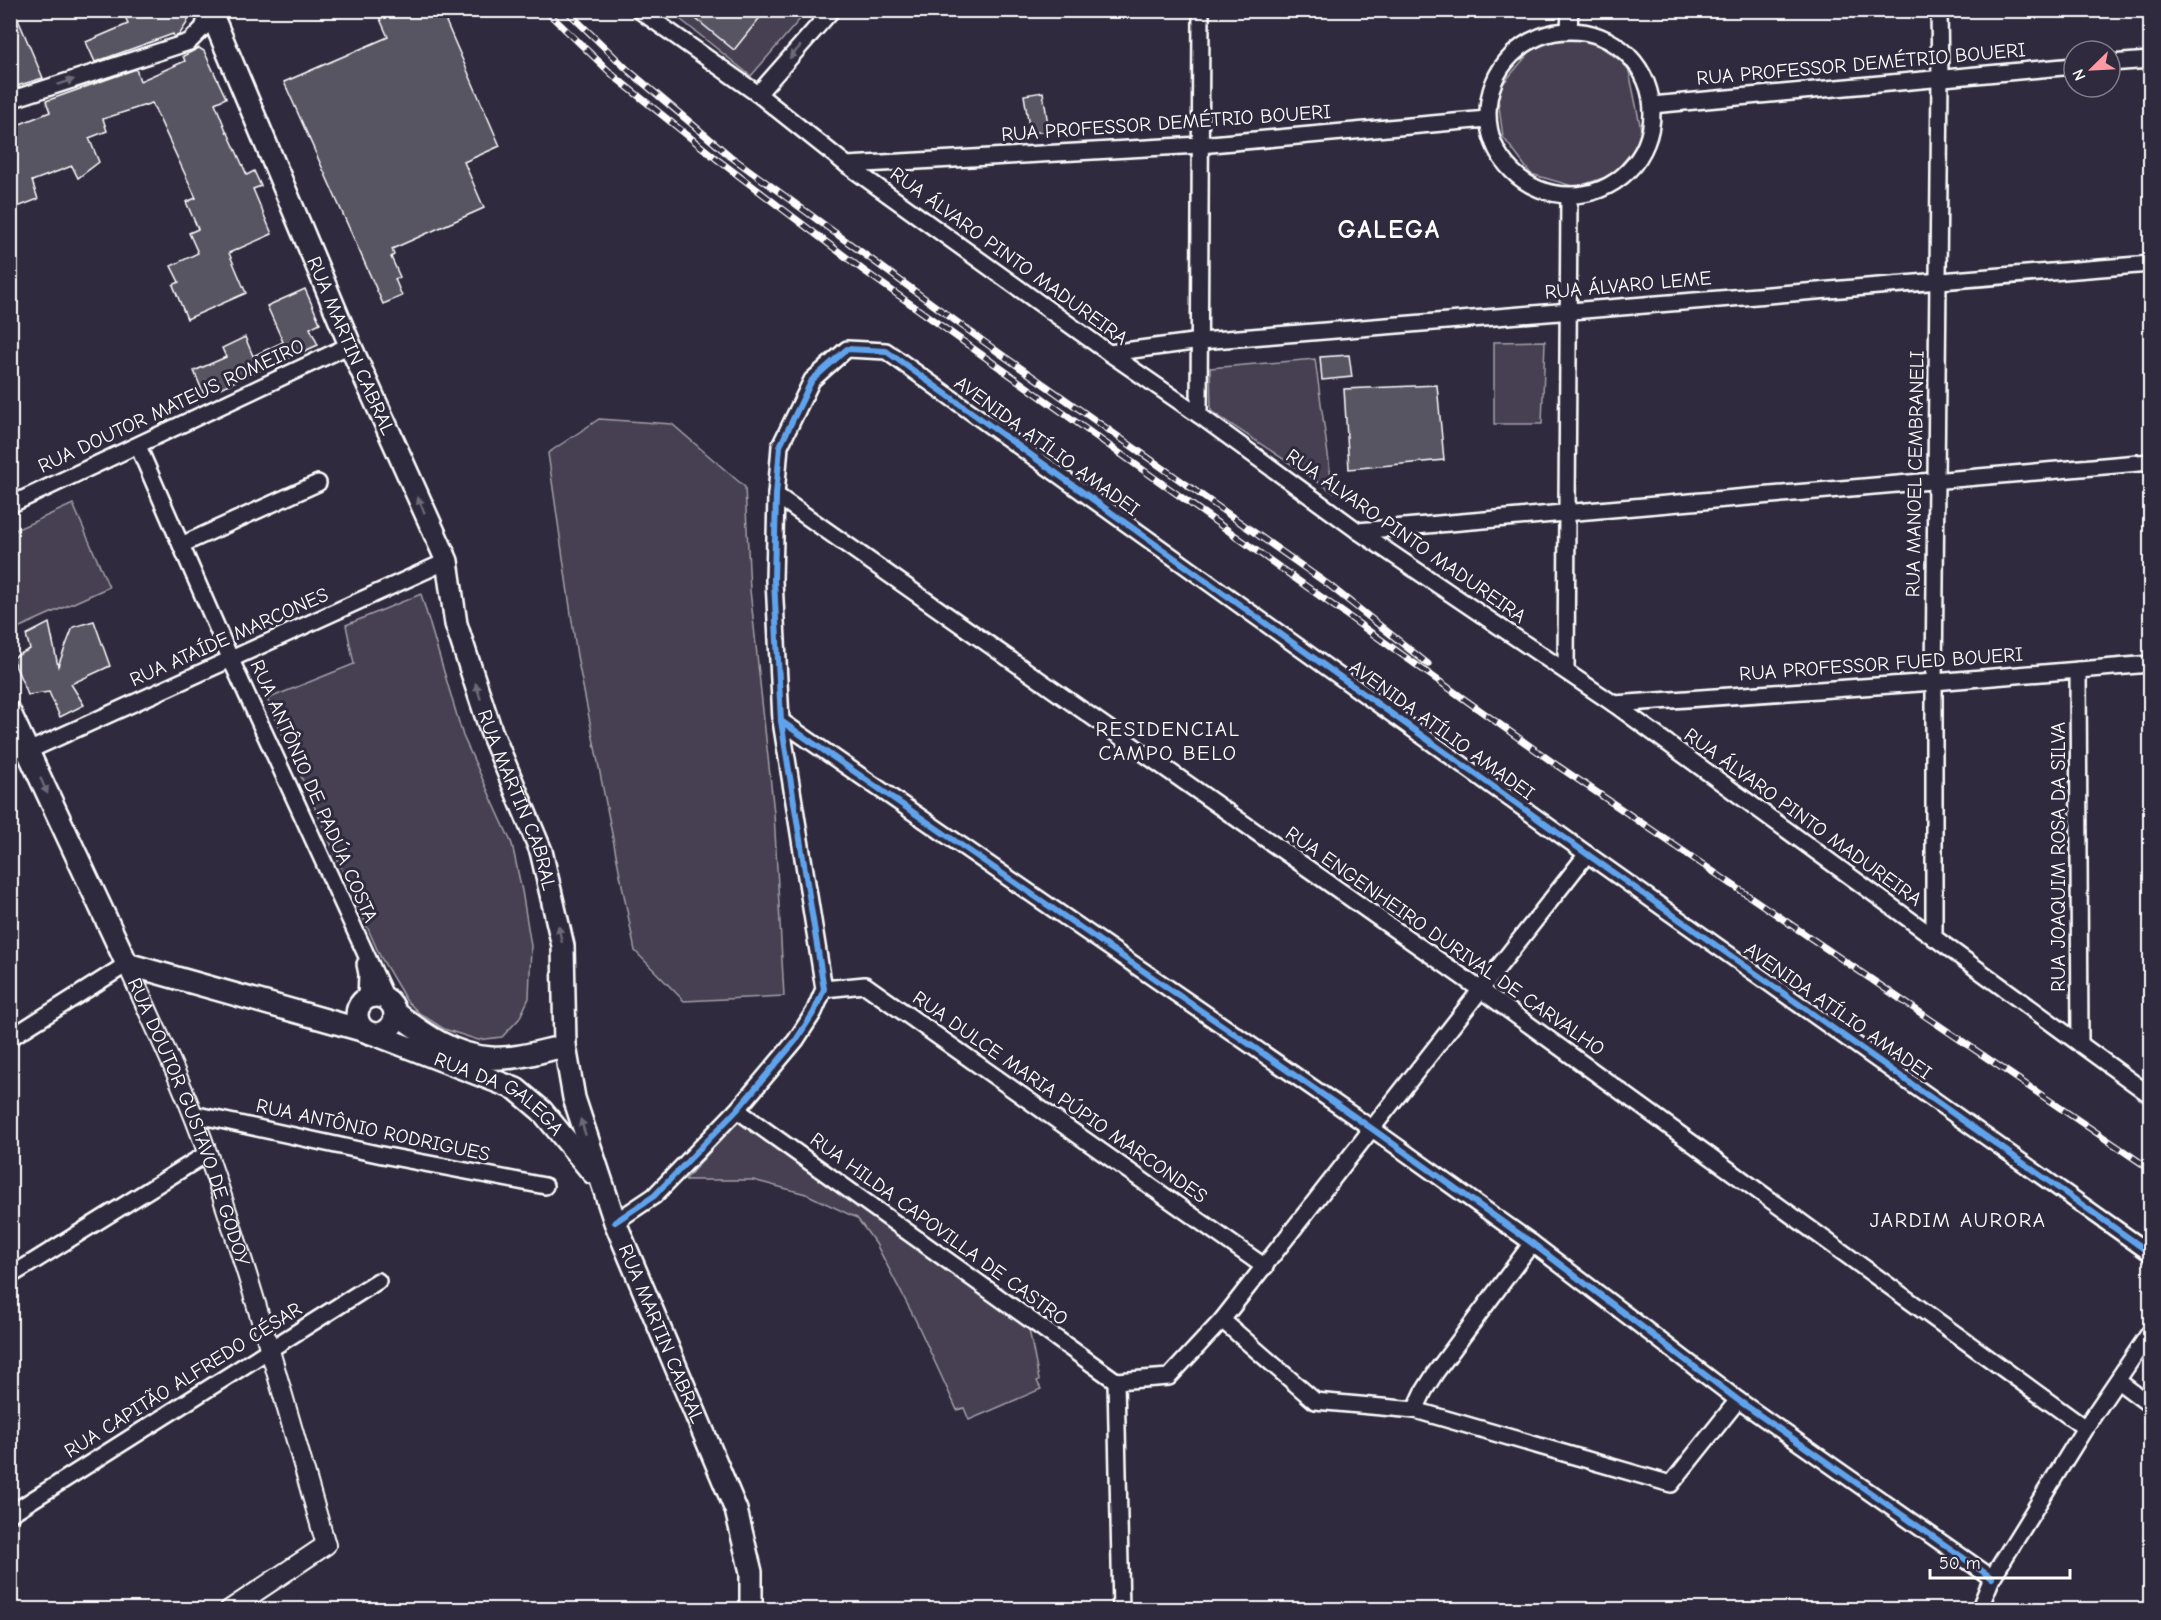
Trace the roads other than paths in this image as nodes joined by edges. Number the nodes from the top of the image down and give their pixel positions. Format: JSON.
{"nodes":[{"id":1,"x":210,"y":10,"type":"edge"},
{"id":2,"x":639,"y":10,"type":"edge"},
{"id":3,"x":832,"y":10,"type":"edge"},
{"id":4,"x":1202,"y":10,"type":"edge"},
{"id":5,"x":1570,"y":10,"type":"edge"},
{"id":6,"x":1939,"y":10,"type":"edge"},
{"id":7,"x":1569,"y":30,"type":"junction"},
{"id":8,"x":2151,"y":60,"type":"edge"},
{"id":9,"x":2122,"y":62,"type":"edge"},
{"id":10,"x":2062,"y":67,"type":"edge"},
{"id":11,"x":1940,"y":77,"type":"junction"},
{"id":12,"x":758,"y":94,"type":"junction"},
{"id":13,"x":10,"y":100,"type":"edge"},
{"id":14,"x":1652,"y":105,"type":"junction"},
{"id":15,"x":1487,"y":118,"type":"junction"},
{"id":16,"x":1200,"y":145,"type":"junction"},
{"id":17,"x":847,"y":165,"type":"junction"},
{"id":18,"x":1569,"y":196,"type":"junction"},
{"id":19,"x":2151,"y":264,"type":"edge"},
{"id":20,"x":1937,"y":281,"type":"junction"},
{"id":21,"x":1569,"y":311,"type":"junction"},
{"id":22,"x":1201,"y":341,"type":"junction"},
{"id":23,"x":350,"y":345,"type":"junction"},
{"id":24,"x":1109,"y":353,"type":"junction"},
{"id":25,"x":1199,"y":415,"type":"junction"},
{"id":26,"x":138,"y":446,"type":"junction"},
{"id":27,"x":2151,"y":462,"type":"edge"},
{"id":28,"x":1936,"y":481,"type":"junction"},
{"id":29,"x":318,"y":483,"type":"dead end"},
{"id":30,"x":776,"y":495,"type":"junction"},
{"id":31,"x":10,"y":505,"type":"edge"},
{"id":32,"x":1566,"y":514,"type":"junction"},
{"id":33,"x":1358,"y":531,"type":"junction"},
{"id":34,"x":181,"y":545,"type":"junction"},
{"id":35,"x":447,"y":561,"type":"junction"},
{"id":36,"x":231,"y":660,"type":"junction"},
{"id":37,"x":2151,"y":664,"type":"edge"},
{"id":38,"x":2078,"y":670,"type":"junction"},
{"id":39,"x":1566,"y":671,"type":"junction"},
{"id":40,"x":1934,"y":682,"type":"junction"},
{"id":41,"x":1614,"y":704,"type":"junction"},
{"id":42,"x":10,"y":713,"type":"edge"},
{"id":43,"x":781,"y":721,"type":"junction"},
{"id":44,"x":28,"y":751,"type":"junction"},
{"id":45,"x":1587,"y":854,"type":"junction"},
{"id":46,"x":1934,"y":938,"type":"junction"},
{"id":47,"x":127,"y":964,"type":"junction"},
{"id":48,"x":824,"y":989,"type":"junction"},
{"id":49,"x":1481,"y":990,"type":"junction"},
{"id":50,"x":376,"y":1004,"type":"junction"},
{"id":51,"x":307,"y":1015,"type":"junction"},
{"id":52,"x":370,"y":1033,"type":"junction"},
{"id":53,"x":10,"y":1038,"type":"edge"},
{"id":54,"x":2080,"y":1044,"type":"junction"},
{"id":55,"x":565,"y":1046,"type":"junction"},
{"id":56,"x":526,"y":1055,"type":"junction"},
{"id":57,"x":516,"y":1089,"type":"junction"},
{"id":58,"x":2151,"y":1095,"type":"edge"},
{"id":59,"x":574,"y":1098,"type":"junction"},
{"id":60,"x":737,"y":1110,"type":"junction"},
{"id":61,"x":542,"y":1111,"type":"junction"},
{"id":62,"x":193,"y":1114,"type":"junction"},
{"id":63,"x":1371,"y":1128,"type":"junction"},
{"id":64,"x":208,"y":1153,"type":"junction"},
{"id":65,"x":601,"y":1183,"type":"junction"},
{"id":66,"x":545,"y":1186,"type":"dead end"},
{"id":67,"x":615,"y":1222,"type":"junction"},
{"id":68,"x":1532,"y":1243,"type":"junction"},
{"id":69,"x":2151,"y":1253,"type":"edge"},
{"id":70,"x":1265,"y":1267,"type":"junction"},
{"id":71,"x":10,"y":1276,"type":"edge"},
{"id":72,"x":378,"y":1281,"type":"dead end"},
{"id":73,"x":1222,"y":1320,"type":"junction"},
{"id":74,"x":2151,"y":1332,"type":"edge"},
{"id":75,"x":270,"y":1350,"type":"junction"},
{"id":76,"x":1116,"y":1381,"type":"junction"},
{"id":77,"x":2118,"y":1381,"type":"junction"},
{"id":78,"x":1738,"y":1400,"type":"junction"},
{"id":79,"x":2151,"y":1405,"type":"edge"},
{"id":80,"x":1415,"y":1410,"type":"junction"},
{"id":81,"x":2085,"y":1428,"type":"junction"},
{"id":82,"x":10,"y":1514,"type":"edge"},
{"id":83,"x":1992,"y":1578,"type":"junction"},
{"id":84,"x":229,"y":1610,"type":"edge"},
{"id":85,"x":752,"y":1610,"type":"edge"},
{"id":86,"x":1121,"y":1610,"type":"edge"},
{"id":87,"x":1979,"y":1610,"type":"edge"}],
"edges":[{"from":13,"to":1,"type":"street","one_way":true},
{"from":1,"to":23,"type":"main road","name":"RUA MARTIN CABRAL"},
{"from":2,"to":12,"type":"street","name":"RUA ÁLVARO PINTO MADUREIRA"},
{"from":3,"to":12,"type":"street","one_way":true},
{"from":4,"to":16,"type":"street"},
{"from":5,"to":7,"type":"street"},
{"from":6,"to":11,"type":"street","name":"RUA MANOEL CEMBRANELI"},
{"from":7,"to":14,"type":"street"},
{"from":7,"to":15,"type":"street"},
{"from":8,"to":9,"type":"street"},
{"from":10,"to":11,"type":"street","name":"RUA PROFESSOR DEMÉTRIO BOUERI"},
{"from":11,"to":14,"type":"street","name":"RUA PROFESSOR DEMÉTRIO BOUERI"},
{"from":11,"to":20,"type":"street","name":"RUA MANOEL CEMBRANELI"},
{"from":12,"to":17,"type":"street","name":"RUA ÁLVARO PINTO MADUREIRA"},
{"from":14,"to":18,"type":"street"},
{"from":15,"to":16,"type":"street","name":"RUA PROFESSOR DEMÉTRIO BOUERI"},
{"from":15,"to":18,"type":"street"},
{"from":16,"to":17,"type":"street","name":"RUA PROFESSOR DEMÉTRIO BOUERI"},
{"from":16,"to":22,"type":"street"},
{"from":17,"to":24,"type":"street","name":"RUA ÁLVARO PINTO MADUREIRA"},
{"from":18,"to":21,"type":"street"},
{"from":19,"to":20,"type":"street","name":"RUA ÁLVARO LEME"},
{"from":20,"to":21,"type":"street","name":"RUA ÁLVARO LEME"},
{"from":20,"to":28,"type":"street","name":"RUA MANOEL CEMBRANELI"},
{"from":21,"to":22,"type":"street","name":"RUA ÁLVARO LEME"},
{"from":21,"to":32,"type":"street"},
{"from":22,"to":24,"type":"street","name":"RUA ÁLVARO LEME"},
{"from":22,"to":25,"type":"street"},
{"from":23,"to":26,"type":"street","name":"RUA DOUTOR MATEUS ROMEIRO"},
{"from":35,"to":23,"type":"main road","name":"RUA MARTIN CABRAL","one_way":true},
{"from":24,"to":25,"type":"street","name":"RUA ÁLVARO PINTO MADUREIRA"},
{"from":25,"to":33,"type":"street","name":"RUA ÁLVARO PINTO MADUREIRA"},
{"from":26,"to":31,"type":"street","name":"RUA DOUTOR MATEUS ROMEIRO"},
{"from":26,"to":34,"type":"street","name":"RUA ANTÔNIO DE PADÚA COSTA"},
{"from":27,"to":28,"type":"street"},
{"from":28,"to":32,"type":"street"},
{"from":28,"to":40,"type":"street","name":"RUA MANOEL CEMBRANELI"},
{"from":29,"to":34,"type":"street"},
{"from":30,"to":43,"type":"street","name":"AVENIDA ATÍLIO AMADEI"},
{"from":30,"to":45,"type":"street","name":"AVENIDA ATÍLIO AMADEI"},
{"from":30,"to":49,"type":"street","name":"RUA ENGENHEIRO DURIVAL DE CARVALHO"},
{"from":32,"to":33,"type":"street"},
{"from":32,"to":39,"type":"street"},
{"from":33,"to":39,"type":"street","name":"RUA ÁLVARO PINTO MADUREIRA"},
{"from":34,"to":36,"type":"street","name":"RUA ANTÔNIO DE PADÚA COSTA"},
{"from":35,"to":36,"type":"street","name":"RUA ATAÍDE MARCONES"},
{"from":55,"to":35,"type":"main road","name":"RUA MARTIN CABRAL","one_way":true},
{"from":36,"to":44,"type":"street","name":"RUA ATAÍDE MARCONES"},
{"from":36,"to":50,"type":"street","name":"RUA ANTÔNIO DE PADÚA COSTA"},
{"from":37,"to":38,"type":"street","name":"RUA PROFESSOR FUED BOUERI"},
{"from":38,"to":40,"type":"street","name":"RUA PROFESSOR FUED BOUERI"},
{"from":38,"to":54,"type":"street","name":"RUA JOAQUIM ROSA DA SILVA"},
{"from":39,"to":41,"type":"street","name":"RUA ÁLVARO PINTO MADUREIRA"},
{"from":40,"to":41,"type":"street","name":"RUA PROFESSOR FUED BOUERI"},
{"from":40,"to":46,"type":"street","name":"RUA MANOEL CEMBRANELI"},
{"from":41,"to":46,"type":"street","name":"RUA ÁLVARO PINTO MADUREIRA"},
{"from":42,"to":44,"type":"main road","name":"RUA DOUTOR GUSTAVO DE GODOY"},
{"from":43,"to":48,"type":"street","name":"AVENIDA ATÍLIO AMADEI"},
{"from":43,"to":63,"type":"street"},
{"from":44,"to":47,"type":"main road","name":"RUA DOUTOR GUSTAVO DE GODOY","one_way":true},
{"from":45,"to":49,"type":"street"},
{"from":45,"to":69,"type":"street","name":"AVENIDA ATÍLIO AMADEI"},
{"from":46,"to":54,"type":"street","name":"RUA ÁLVARO PINTO MADUREIRA"},
{"from":47,"to":51,"type":"main road","name":"RUA DA GALEGA"},
{"from":47,"to":53,"type":"street"},
{"from":47,"to":62,"type":"street","name":"RUA DOUTOR GUSTAVO DE GODOY"},
{"from":48,"to":60,"type":"street"},
{"from":48,"to":70,"type":"street","name":"RUA DULCE MARIA PÚPIO MARCONDES"},
{"from":49,"to":63,"type":"street"},
{"from":49,"to":81,"type":"street","name":"RUA ENGENHEIRO DURIVAL DE CARVALHO"},
{"from":50,"to":51,"type":"main road","name":"RUA DA GALEGA"},
{"from":50,"to":52,"type":"main road"},
{"from":50,"to":52,"type":"main road"},
{"from":50,"to":56,"type":"main road","name":"RUA DA GALEGA"},
{"from":51,"to":52,"type":"main road","name":"RUA DA GALEGA"},
{"from":52,"to":57,"type":"main road","name":"RUA DA GALEGA"},
{"from":54,"to":58,"type":"street","name":"RUA ÁLVARO PINTO MADUREIRA"},
{"from":55,"to":56,"type":"main road","name":"RUA DA GALEGA"},
{"from":55,"to":59,"type":"main road","name":"RUA MARTIN CABRAL"},
{"from":56,"to":57,"type":"main road"},
{"from":57,"to":61,"type":"main road","name":"RUA DA GALEGA"},
{"from":59,"to":61,"type":"main road"},
{"from":65,"to":59,"type":"main road","name":"RUA MARTIN CABRAL","one_way":true},
{"from":60,"to":67,"type":"street"},
{"from":60,"to":76,"type":"street","name":"RUA HILDA CAPOVILLA DE CASTRO"},
{"from":61,"to":65,"type":"main road","name":"RUA DA GALEGA"},
{"from":62,"to":64,"type":"street","name":"RUA DOUTOR GUSTAVO DE GODOY"},
{"from":62,"to":66,"type":"street","name":"RUA ANTÔNIO RODRIGUES"},
{"from":63,"to":68,"type":"street"},
{"from":63,"to":70,"type":"street"},
{"from":64,"to":71,"type":"street"},
{"from":64,"to":75,"type":"street","name":"RUA DOUTOR GUSTAVO DE GODOY"},
{"from":65,"to":67,"type":"main road","name":"RUA MARTIN CABRAL"},
{"from":67,"to":85,"type":"main road","name":"RUA MARTIN CABRAL"},
{"from":68,"to":78,"type":"street"},
{"from":68,"to":80,"type":"street"},
{"from":70,"to":73,"type":"street"},
{"from":72,"to":75,"type":"street","name":"RUA CAPITÃO ALFREDO CÉSAR"},
{"from":73,"to":76,"type":"street"},
{"from":73,"to":80,"type":"street"},
{"from":74,"to":77,"type":"street"},
{"from":75,"to":82,"type":"street","name":"RUA CAPITÃO ALFREDO CÉSAR"},
{"from":75,"to":84,"type":"street","name":"RUA DOUTOR GUSTAVO DE GODOY"},
{"from":76,"to":86,"type":"street"},
{"from":77,"to":79,"type":"street"},
{"from":77,"to":81,"type":"street"},
{"from":78,"to":80,"type":"street"},
{"from":78,"to":83,"type":"street"},
{"from":81,"to":83,"type":"street"},
{"from":83,"to":87,"type":"street"}]}
